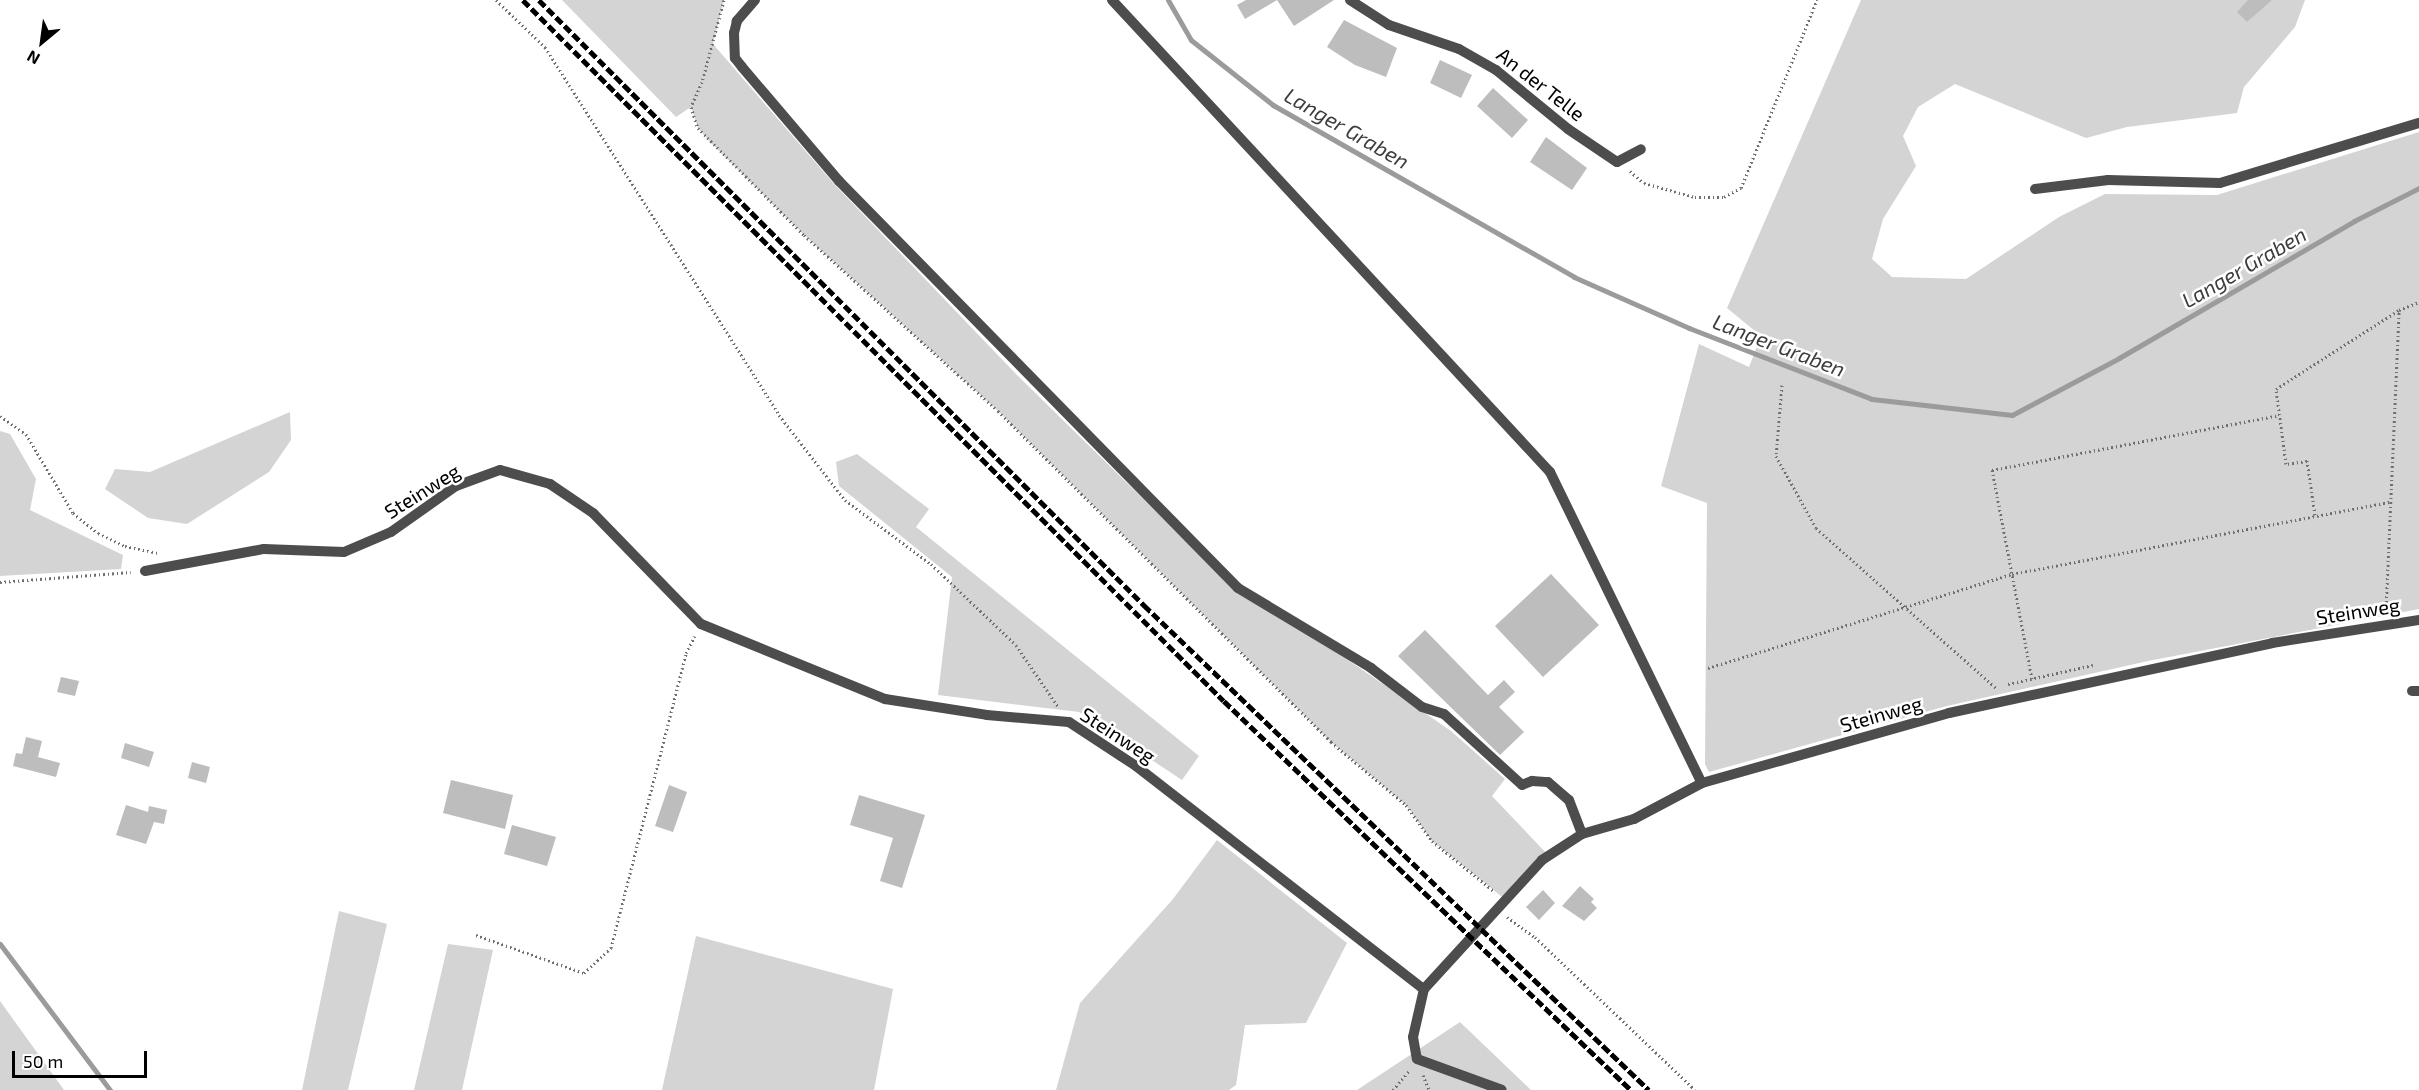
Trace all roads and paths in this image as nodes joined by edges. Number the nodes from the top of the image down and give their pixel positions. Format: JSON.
{"nodes":[{"id":1,"x":496,"y":0,"type":"edge"},
{"id":2,"x":724,"y":0,"type":"edge"},
{"id":3,"x":755,"y":0,"type":"edge"},
{"id":4,"x":1112,"y":0,"type":"edge"},
{"id":5,"x":1350,"y":0,"type":"edge"},
{"id":6,"x":1817,"y":0,"type":"edge"},
{"id":7,"x":2419,"y":123,"type":"edge"},
{"id":8,"x":1641,"y":149,"type":"dead end"},
{"id":9,"x":1617,"y":162,"type":"junction"},
{"id":10,"x":2035,"y":189,"type":"dead end"},
{"id":11,"x":2419,"y":302,"type":"edge"},
{"id":12,"x":2399,"y":310,"type":"junction"},
{"id":13,"x":1782,"y":385,"type":"dead end"},
{"id":14,"x":2279,"y":415,"type":"junction"},
{"id":15,"x":0,"y":416,"type":"edge"},
{"id":16,"x":2389,"y":502,"type":"junction"},
{"id":17,"x":2315,"y":516,"type":"junction"},
{"id":18,"x":160,"y":554,"type":"dead end"},
{"id":19,"x":145,"y":571,"type":"joint"},
{"id":20,"x":2012,"y":574,"type":"junction"},
{"id":21,"x":0,"y":582,"type":"edge"},
{"id":22,"x":1907,"y":609,"type":"junction"},
{"id":23,"x":2419,"y":620,"type":"edge"},
{"id":24,"x":701,"y":624,"type":"junction"},
{"id":25,"x":2386,"y":624,"type":"junction"},
{"id":26,"x":1708,"y":668,"type":"dead end"},
{"id":27,"x":2035,"y":694,"type":"junction"},
{"id":28,"x":2009,"y":700,"type":"junction"},
{"id":29,"x":1068,"y":722,"type":"junction"},
{"id":30,"x":1702,"y":783,"type":"junction"},
{"id":31,"x":1582,"y":834,"type":"junction"},
{"id":32,"x":1506,"y":900,"type":"junction"},
{"id":33,"x":1498,"y":910,"type":"junction"},
{"id":34,"x":476,"y":935,"type":"dead end"},
{"id":35,"x":1424,"y":989,"type":"junction"},
{"id":36,"x":1417,"y":1059,"type":"junction"},
{"id":37,"x":1393,"y":1090,"type":"edge"},
{"id":38,"x":1502,"y":1090,"type":"edge"},
{"id":39,"x":1695,"y":1090,"type":"edge"}],
"edges":[{"from":1,"to":29,"type":"path"},
{"from":2,"to":32,"type":"path"},
{"from":3,"to":31,"type":"street"},
{"from":4,"to":30,"type":"street"},
{"from":5,"to":9,"type":"street","name":"An der Telle"},
{"from":6,"to":9,"type":"path"},
{"from":7,"to":10,"type":"street"},
{"from":8,"to":9,"type":"street"},
{"from":11,"to":12,"type":"path"},
{"from":12,"to":14,"type":"path"},
{"from":12,"to":16,"type":"path"},
{"from":13,"to":22,"type":"path"},
{"from":14,"to":17,"type":"path"},
{"from":14,"to":20,"type":"path"},
{"from":15,"to":18,"type":"path"},
{"from":16,"to":17,"type":"path"},
{"from":16,"to":25,"type":"path"},
{"from":17,"to":20,"type":"path"},
{"from":19,"to":21,"type":"path"},
{"from":19,"to":24,"type":"street","name":"Steinweg"},
{"from":20,"to":22,"type":"path"},
{"from":20,"to":27,"type":"path"},
{"from":22,"to":26,"type":"path"},
{"from":22,"to":28,"type":"path"},
{"from":23,"to":25,"type":"street","name":"Steinweg"},
{"from":24,"to":29,"type":"street","name":"Steinweg"},
{"from":24,"to":34,"type":"path"},
{"from":25,"to":27,"type":"street","name":"Steinweg"},
{"from":27,"to":28,"type":"street","name":"Steinweg"},
{"from":28,"to":30,"type":"street","name":"Steinweg"},
{"from":29,"to":35,"type":"street","name":"Steinweg"},
{"from":30,"to":31,"type":"street","name":"Steinweg"},
{"from":31,"to":32,"type":"street","name":"Steinweg"},
{"from":32,"to":33,"type":"street","name":"Steinweg"},
{"from":33,"to":35,"type":"street","name":"Steinweg"},
{"from":33,"to":39,"type":"path"},
{"from":35,"to":36,"type":"street"},
{"from":36,"to":37,"type":"path"},
{"from":36,"to":38,"type":"street"}]}
